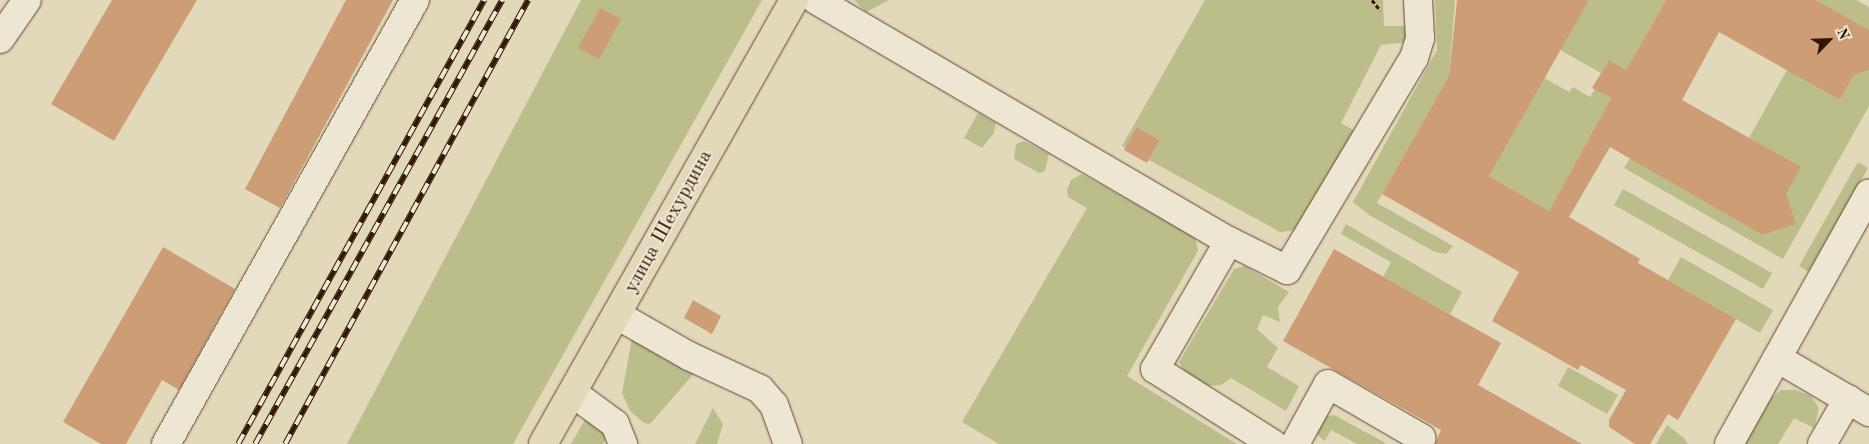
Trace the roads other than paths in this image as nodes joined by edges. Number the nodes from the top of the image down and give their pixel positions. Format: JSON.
{"nodes":[{"id":1,"x":27,"y":0,"type":"edge"},
{"id":2,"x":414,"y":0,"type":"edge"},
{"id":3,"x":794,"y":0,"type":"edge"},
{"id":4,"x":816,"y":0,"type":"edge"},
{"id":5,"x":1418,"y":0,"type":"edge"},
{"id":6,"x":0,"y":38,"type":"edge"},
{"id":7,"x":1869,"y":193,"type":"edge"},
{"id":8,"x":1229,"y":240,"type":"junction"},
{"id":9,"x":617,"y":315,"type":"junction"},
{"id":10,"x":1777,"y":358,"type":"junction"},
{"id":11,"x":573,"y":393,"type":"junction"},
{"id":12,"x":1859,"y":405,"type":"edge"},
{"id":13,"x":166,"y":444,"type":"edge"},
{"id":14,"x":543,"y":444,"type":"edge"},
{"id":15,"x":623,"y":444,"type":"edge"},
{"id":16,"x":788,"y":444,"type":"edge"},
{"id":17,"x":1273,"y":444,"type":"edge"},
{"id":18,"x":1295,"y":444,"type":"edge"},
{"id":19,"x":1418,"y":444,"type":"edge"},
{"id":20,"x":1729,"y":444,"type":"edge"},
{"id":21,"x":1822,"y":444,"type":"edge"}],
"edges":[{"from":1,"to":6,"type":"lane"},
{"from":2,"to":13,"type":"lane"},
{"from":3,"to":9,"type":"main road","name":"улица Шехурдина"},
{"from":4,"to":8,"type":"lane"},
{"from":5,"to":8,"type":"lane"},
{"from":7,"to":10,"type":"lane"},
{"from":8,"to":17,"type":"lane"},
{"from":9,"to":11,"type":"main road","name":"улица Шехурдина"},
{"from":9,"to":16,"type":"lane"},
{"from":10,"to":12,"type":"lane"},
{"from":10,"to":20,"type":"lane"},
{"from":11,"to":14,"type":"main road","name":"улица Шехурдина"},
{"from":11,"to":15,"type":"lane"},
{"from":12,"to":21,"type":"lane"},
{"from":18,"to":19,"type":"lane"}]}
